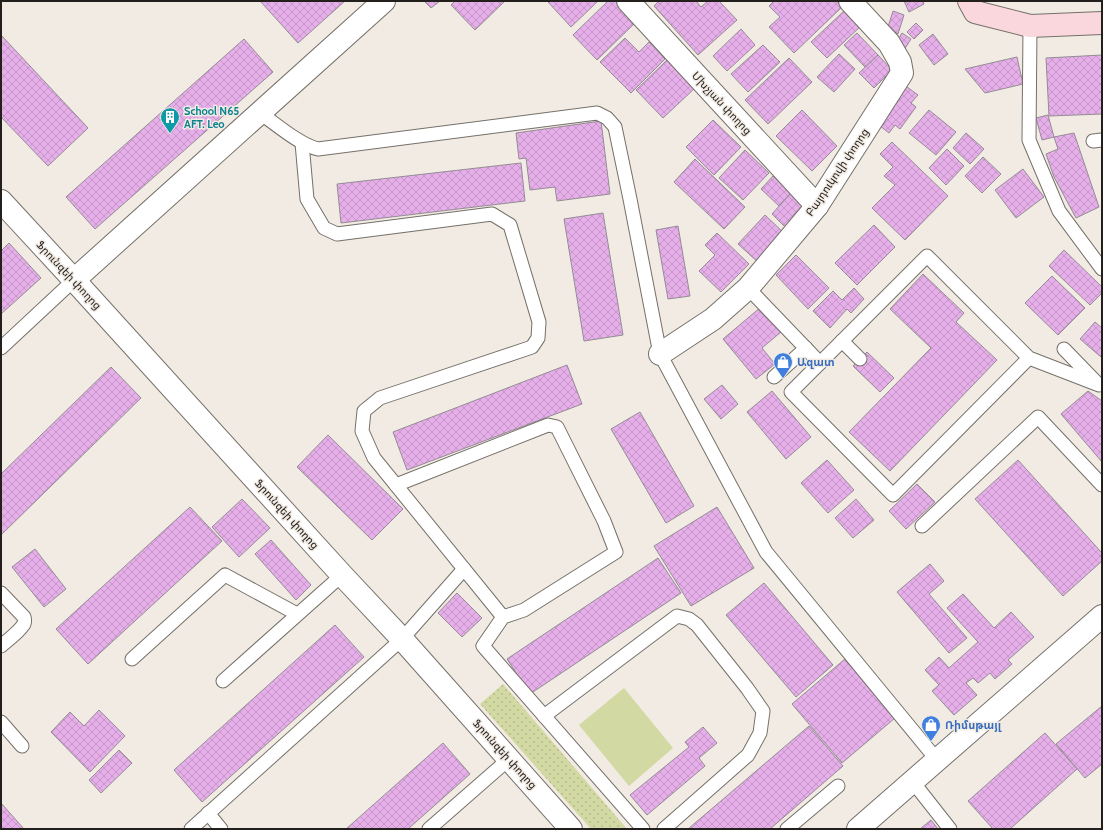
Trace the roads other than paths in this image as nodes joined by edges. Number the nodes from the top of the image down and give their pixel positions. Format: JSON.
{"nodes":[{"id":1,"x":384,"y":1,"type":"edge"},
{"id":2,"x":628,"y":1,"type":"edge"},
{"id":3,"x":850,"y":1,"type":"edge"},
{"id":4,"x":972,"y":6,"type":"edge"},
{"id":5,"x":1102,"y":23,"type":"edge"},
{"id":6,"x":1030,"y":26,"type":"junction"},
{"id":7,"x":260,"y":113,"type":"junction"},
{"id":8,"x":302,"y":143,"type":"junction"},
{"id":9,"x":1,"y":202,"type":"edge"},
{"id":10,"x":817,"y":206,"type":"junction"},
{"id":11,"x":1102,"y":269,"type":"edge"},
{"id":12,"x":74,"y":280,"type":"junction"},
{"id":13,"x":748,"y":288,"type":"junction"},
{"id":14,"x":842,"y":341,"type":"junction"},
{"id":15,"x":1,"y":348,"type":"edge"},
{"id":16,"x":806,"y":348,"type":"junction"},
{"id":17,"x":1064,"y":349,"type":"dead end"},
{"id":18,"x":660,"y":354,"type":"junction"},
{"id":19,"x":1029,"y":358,"type":"junction"},
{"id":20,"x":860,"y":359,"type":"dead end"},
{"id":21,"x":820,"y":363,"type":"junction"},
{"id":22,"x":774,"y":377,"type":"dead end"},
{"id":23,"x":1101,"y":386,"type":"edge"},
{"id":24,"x":396,"y":485,"type":"junction"},
{"id":25,"x":1102,"y":485,"type":"edge"},
{"id":26,"x":922,"y":526,"type":"dead end"},
{"id":27,"x":464,"y":569,"type":"junction"},
{"id":28,"x":342,"y":575,"type":"junction"},
{"id":29,"x":1,"y":593,"type":"edge"},
{"id":30,"x":297,"y":614,"type":"junction"},
{"id":31,"x":503,"y":618,"type":"junction"},
{"id":32,"x":1101,"y":620,"type":"edge"},
{"id":33,"x":402,"y":639,"type":"junction"},
{"id":34,"x":1,"y":646,"type":"edge"},
{"id":35,"x":132,"y":659,"type":"dead end"},
{"id":36,"x":223,"y":681,"type":"dead end"},
{"id":37,"x":544,"y":716,"type":"junction"},
{"id":38,"x":1,"y":722,"type":"edge"},
{"id":39,"x":22,"y":746,"type":"dead end"},
{"id":40,"x":509,"y":759,"type":"junction"},
{"id":41,"x":937,"y":760,"type":"junction"},
{"id":42,"x":912,"y":782,"type":"junction"},
{"id":43,"x":838,"y":786,"type":"dead end"},
{"id":44,"x":208,"y":813,"type":"junction"},
{"id":45,"x":191,"y":829,"type":"edge"},
{"id":46,"x":221,"y":829,"type":"edge"},
{"id":47,"x":429,"y":829,"type":"edge"},
{"id":48,"x":571,"y":829,"type":"edge"},
{"id":49,"x":643,"y":829,"type":"edge"},
{"id":50,"x":664,"y":829,"type":"edge"},
{"id":51,"x":786,"y":829,"type":"edge"},
{"id":52,"x":858,"y":829,"type":"edge"},
{"id":53,"x":950,"y":829,"type":"edge"}],
"edges":[{"from":1,"to":7,"type":"street"},
{"from":2,"to":10,"type":"street","name":"Մխչյան փողոց"},
{"from":3,"to":10,"type":"street","name":"Բայդուկովի փողոց"},
{"from":4,"to":6,"type":"street"},
{"from":5,"to":6,"type":"street"},
{"from":6,"to":11,"type":"lane"},
{"from":7,"to":8,"type":"lane"},
{"from":7,"to":12,"type":"street"},
{"from":8,"to":18,"type":"lane"},
{"from":8,"to":24,"type":"lane"},
{"from":9,"to":12,"type":"street","name":"Ֆրունզեի փողոց"},
{"from":10,"to":13,"type":"street","name":"Բայդուկովի փողոց"},
{"from":12,"to":15,"type":"lane"},
{"from":12,"to":28,"type":"street","name":"Ֆրունզեի փողոց"},
{"from":13,"to":16,"type":"lane"},
{"from":13,"to":18,"type":"street","name":"Բայդուկովի փողոց"},
{"from":14,"to":19,"type":"lane"},
{"from":14,"to":20,"type":"lane"},
{"from":14,"to":21,"type":"lane"},
{"from":16,"to":21,"type":"lane"},
{"from":16,"to":22,"type":"lane"},
{"from":17,"to":23,"type":"lane"},
{"from":18,"to":41,"type":"lane"},
{"from":19,"to":21,"type":"lane"},
{"from":19,"to":23,"type":"lane"},
{"from":24,"to":27,"type":"lane"},
{"from":24,"to":31,"type":"lane"},
{"from":25,"to":26,"type":"lane"},
{"from":27,"to":31,"type":"lane"},
{"from":27,"to":33,"type":"lane"},
{"from":28,"to":30,"type":"lane"},
{"from":28,"to":33,"type":"street","name":"Ֆրունզեի փողոց"},
{"from":29,"to":34,"type":"lane"},
{"from":30,"to":35,"type":"lane"},
{"from":30,"to":36,"type":"lane"},
{"from":31,"to":37,"type":"lane"},
{"from":32,"to":41,"type":"street"},
{"from":33,"to":40,"type":"street","name":"Ֆրունզեի փողոց"},
{"from":33,"to":44,"type":"lane"},
{"from":37,"to":49,"type":"lane"},
{"from":37,"to":50,"type":"lane"},
{"from":38,"to":39,"type":"lane"},
{"from":40,"to":47,"type":"lane"},
{"from":40,"to":48,"type":"street","name":"Ֆրունզեի փողոց"},
{"from":41,"to":42,"type":"street"},
{"from":42,"to":52,"type":"street"},
{"from":42,"to":53,"type":"lane"},
{"from":43,"to":51,"type":"lane"},
{"from":44,"to":45,"type":"lane"},
{"from":44,"to":46,"type":"lane"}]}
